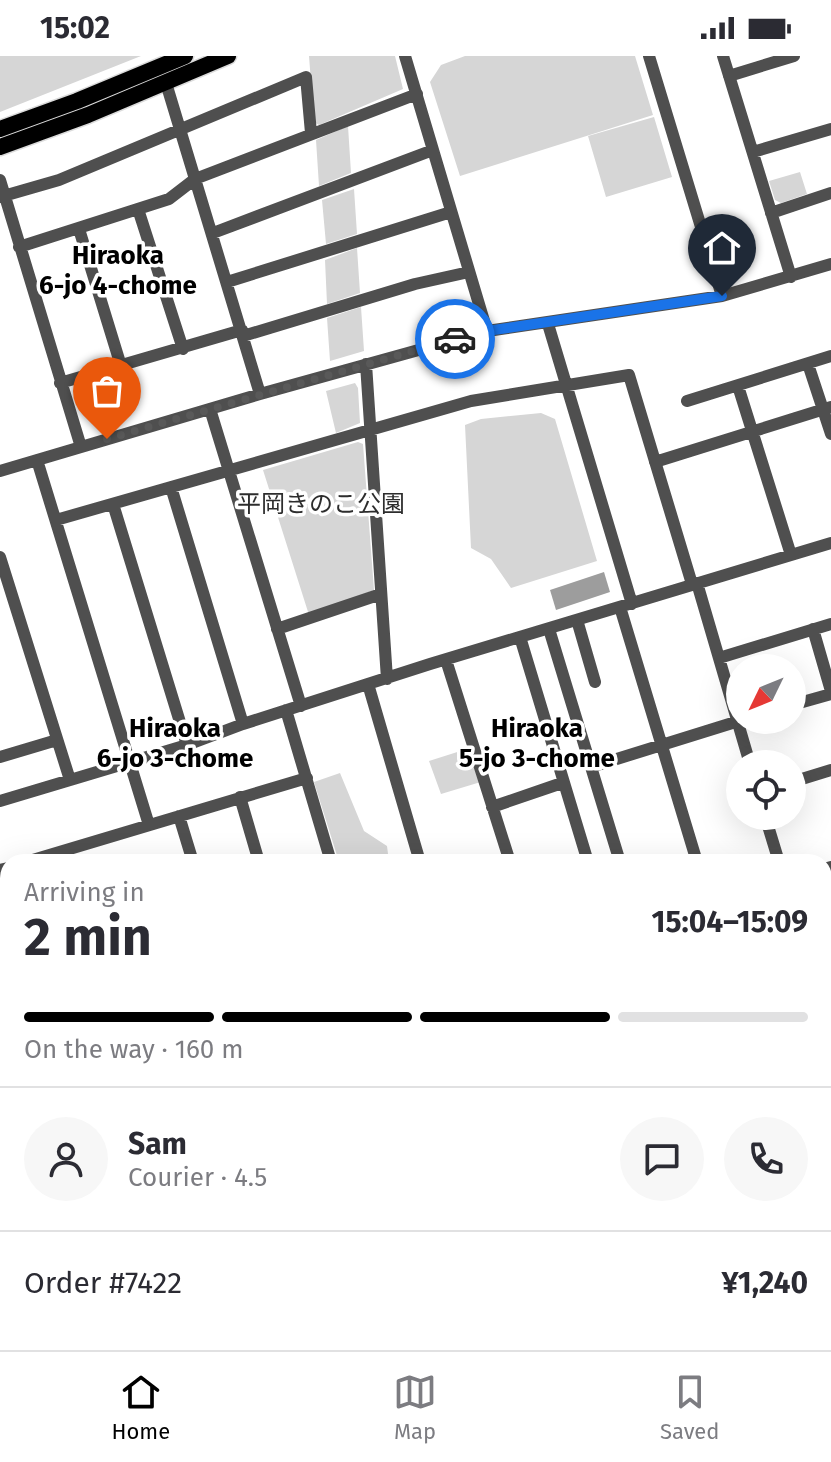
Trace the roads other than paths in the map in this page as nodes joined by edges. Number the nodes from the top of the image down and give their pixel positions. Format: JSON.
{"nodes":[{"id":1,"x":185,"y":56,"type":"edge"},
{"id":2,"x":228,"y":56,"type":"edge"},
{"id":3,"x":405,"y":56,"type":"edge"},
{"id":4,"x":649,"y":56,"type":"edge"},
{"id":5,"x":723,"y":56,"type":"edge"},
{"id":6,"x":794,"y":56,"type":"edge"},
{"id":7,"x":729,"y":76,"type":"junction"},
{"id":8,"x":166,"y":83,"type":"junction"},
{"id":9,"x":417,"y":94,"type":"junction"},
{"id":10,"x":179,"y":128,"type":"junction"},
{"id":11,"x":0,"y":129,"type":"edge"},
{"id":12,"x":831,"y":129,"type":"edge"},
{"id":13,"x":311,"y":133,"type":"junction"},
{"id":14,"x":0,"y":147,"type":"edge"},
{"id":15,"x":433,"y":150,"type":"junction"},
{"id":16,"x":753,"y":152,"type":"junction"},
{"id":17,"x":195,"y":179,"type":"junction"},
{"id":18,"x":0,"y":180,"type":"edge"},
{"id":19,"x":831,"y":193,"type":"edge"},
{"id":20,"x":2,"y":196,"type":"edge"},
{"id":21,"x":138,"y":209,"type":"junction"},
{"id":22,"x":451,"y":212,"type":"junction"},
{"id":23,"x":771,"y":213,"type":"junction"},
{"id":24,"x":79,"y":229,"type":"junction"},
{"id":25,"x":213,"y":233,"type":"junction"},
{"id":26,"x":19,"y":247,"type":"junction"},
{"id":27,"x":831,"y":264,"type":"edge"},
{"id":28,"x":469,"y":272,"type":"junction"},
{"id":29,"x":791,"y":277,"type":"junction"},
{"id":30,"x":227,"y":282,"type":"junction"},
{"id":31,"x":722,"y":296,"type":"junction"},
{"id":32,"x":548,"y":324,"type":"junction"},
{"id":33,"x":487,"y":331,"type":"junction"},
{"id":34,"x":243,"y":333,"type":"junction"},
{"id":35,"x":183,"y":349,"type":"junction"},
{"id":36,"x":831,"y":356,"type":"edge"},
{"id":37,"x":366,"y":364,"type":"junction"},
{"id":38,"x":808,"y":364,"type":"junction"},
{"id":39,"x":121,"y":366,"type":"junction"},
{"id":40,"x":60,"y":383,"type":"junction"},
{"id":41,"x":566,"y":384,"type":"junction"},
{"id":42,"x":738,"y":386,"type":"junction"},
{"id":43,"x":260,"y":394,"type":"junction"},
{"id":44,"x":687,"y":401,"type":"dead end"},
{"id":45,"x":210,"y":409,"type":"junction"},
{"id":46,"x":827,"y":409,"type":"edge"},
{"id":47,"x":371,"y":430,"type":"junction"},
{"id":48,"x":753,"y":432,"type":"junction"},
{"id":49,"x":831,"y":434,"type":"edge"},
{"id":50,"x":81,"y":447,"type":"junction"},
{"id":51,"x":37,"y":460,"type":"junction"},
{"id":52,"x":655,"y":462,"type":"junction"},
{"id":53,"x":228,"y":470,"type":"junction"},
{"id":54,"x":0,"y":471,"type":"edge"},
{"id":55,"x":171,"y":487,"type":"junction"},
{"id":56,"x":113,"y":504,"type":"junction"},
{"id":57,"x":56,"y":520,"type":"junction"},
{"id":58,"x":831,"y":543,"type":"edge"},
{"id":59,"x":791,"y":555,"type":"junction"},
{"id":60,"x":0,"y":557,"type":"edge"},
{"id":61,"x":694,"y":584,"type":"junction"},
{"id":62,"x":381,"y":594,"type":"junction"},
{"id":63,"x":6,"y":599,"type":"edge"},
{"id":64,"x":626,"y":606,"type":"junction"},
{"id":65,"x":577,"y":620,"type":"junction"},
{"id":66,"x":831,"y":624,"type":"edge"},
{"id":67,"x":277,"y":629,"type":"junction"},
{"id":68,"x":549,"y":629,"type":"junction"},
{"id":69,"x":813,"y":629,"type":"junction"},
{"id":70,"x":520,"y":637,"type":"junction"},
{"id":71,"x":719,"y":658,"type":"junction"},
{"id":72,"x":446,"y":660,"type":"junction"},
{"id":73,"x":387,"y":679,"type":"junction"},
{"id":74,"x":726,"y":679,"type":"edge"},
{"id":75,"x":595,"y":682,"type":"dead end"},
{"id":76,"x":368,"y":684,"type":"junction"},
{"id":77,"x":831,"y":693,"type":"edge"},
{"id":78,"x":806,"y":701,"type":"edge"},
{"id":79,"x":301,"y":706,"type":"junction"},
{"id":80,"x":286,"y":710,"type":"junction"},
{"id":81,"x":243,"y":724,"type":"junction"},
{"id":82,"x":726,"y":725,"type":"edge"},
{"id":83,"x":57,"y":740,"type":"junction"},
{"id":84,"x":187,"y":745,"type":"junction"},
{"id":85,"x":662,"y":746,"type":"junction"},
{"id":86,"x":0,"y":757,"type":"edge"},
{"id":87,"x":129,"y":763,"type":"junction"},
{"id":88,"x":591,"y":767,"type":"junction"},
{"id":89,"x":831,"y":770,"type":"edge"},
{"id":90,"x":307,"y":778,"type":"junction"},
{"id":91,"x":806,"y":778,"type":"edge"},
{"id":92,"x":70,"y":780,"type":"junction"},
{"id":93,"x":562,"y":783,"type":"junction"},
{"id":94,"x":240,"y":797,"type":"junction"},
{"id":95,"x":0,"y":801,"type":"edge"},
{"id":96,"x":492,"y":807,"type":"junction"},
{"id":97,"x":179,"y":816,"type":"junction"},
{"id":98,"x":149,"y":825,"type":"junction"},
{"id":99,"x":769,"y":830,"type":"edge"},
{"id":100,"x":53,"y":854,"type":"edge"},
{"id":101,"x":190,"y":854,"type":"edge"},
{"id":102,"x":257,"y":854,"type":"edge"},
{"id":103,"x":329,"y":854,"type":"edge"},
{"id":104,"x":418,"y":854,"type":"edge"},
{"id":105,"x":507,"y":854,"type":"edge"},
{"id":106,"x":585,"y":854,"type":"edge"},
{"id":107,"x":618,"y":854,"type":"edge"},
{"id":108,"x":695,"y":854,"type":"edge"},
{"id":109,"x":777,"y":854,"type":"edge"}],
"edges":[{"from":1,"to":11,"type":"main road"},
{"from":2,"to":8,"type":"main road"},
{"from":3,"to":9,"type":"street"},
{"from":4,"to":31,"type":"street"},
{"from":5,"to":7,"type":"street"},
{"from":6,"to":7,"type":"street"},
{"from":7,"to":16,"type":"street"},
{"from":8,"to":10,"type":"street"},
{"from":8,"to":14,"type":"main road"},
{"from":9,"to":13,"type":"street"},
{"from":9,"to":15,"type":"street"},
{"from":10,"to":13,"type":"street"},
{"from":10,"to":17,"type":"street"},
{"from":10,"to":20,"type":"street"},
{"from":12,"to":16,"type":"street"},
{"from":13,"to":17,"type":"street"},
{"from":15,"to":22,"type":"street"},
{"from":15,"to":25,"type":"street"},
{"from":16,"to":23,"type":"street"},
{"from":17,"to":21,"type":"street"},
{"from":17,"to":25,"type":"street"},
{"from":18,"to":20,"type":"street"},
{"from":19,"to":23,"type":"street"},
{"from":20,"to":26,"type":"street"},
{"from":21,"to":24,"type":"street"},
{"from":21,"to":35,"type":"street"},
{"from":22,"to":28,"type":"street"},
{"from":22,"to":30,"type":"street"},
{"from":23,"to":29,"type":"street"},
{"from":24,"to":26,"type":"street"},
{"from":24,"to":39,"type":"street"},
{"from":25,"to":30,"type":"street"},
{"from":26,"to":40,"type":"street"},
{"from":27,"to":29,"type":"street"},
{"from":28,"to":33,"type":"street"},
{"from":28,"to":34,"type":"street"},
{"from":29,"to":31,"type":"street"},
{"from":30,"to":34,"type":"street"},
{"from":31,"to":32,"type":"street"},
{"from":32,"to":33,"type":"street"},
{"from":32,"to":41,"type":"street"},
{"from":33,"to":37,"type":"street"},
{"from":34,"to":35,"type":"street"},
{"from":34,"to":43,"type":"street"},
{"from":35,"to":39,"type":"street"},
{"from":36,"to":38,"type":"street"},
{"from":37,"to":43,"type":"street"},
{"from":37,"to":47,"type":"street"},
{"from":38,"to":42,"type":"street"},
{"from":38,"to":46,"type":"street"},
{"from":39,"to":40,"type":"street"},
{"from":40,"to":50,"type":"street"},
{"from":41,"to":47,"type":"street"},
{"from":41,"to":52,"type":"street"},
{"from":41,"to":64,"type":"street"},
{"from":42,"to":44,"type":"street"},
{"from":42,"to":48,"type":"street"},
{"from":43,"to":45,"type":"street"},
{"from":45,"to":50,"type":"street"},
{"from":45,"to":53,"type":"street"},
{"from":46,"to":48,"type":"street"},
{"from":46,"to":49,"type":"street"},
{"from":47,"to":53,"type":"street"},
{"from":47,"to":62,"type":"street"},
{"from":48,"to":52,"type":"street"},
{"from":48,"to":59,"type":"street"},
{"from":50,"to":51,"type":"street"},
{"from":51,"to":54,"type":"street"},
{"from":51,"to":57,"type":"street"},
{"from":52,"to":61,"type":"street"},
{"from":53,"to":55,"type":"street"},
{"from":53,"to":67,"type":"street"},
{"from":55,"to":56,"type":"street"},
{"from":55,"to":81,"type":"street"},
{"from":56,"to":57,"type":"street"},
{"from":56,"to":84,"type":"street"},
{"from":57,"to":87,"type":"street"},
{"from":58,"to":59,"type":"street"},
{"from":59,"to":61,"type":"street"},
{"from":60,"to":63,"type":"street"},
{"from":61,"to":64,"type":"street"},
{"from":61,"to":71,"type":"street"},
{"from":62,"to":67,"type":"street"},
{"from":62,"to":73,"type":"street"},
{"from":63,"to":83,"type":"street"},
{"from":64,"to":65,"type":"street"},
{"from":64,"to":85,"type":"street"},
{"from":65,"to":68,"type":"street"},
{"from":65,"to":75,"type":"street"},
{"from":66,"to":69,"type":"street"},
{"from":67,"to":79,"type":"street"},
{"from":68,"to":70,"type":"street"},
{"from":68,"to":88,"type":"street"},
{"from":69,"to":71,"type":"street"},
{"from":69,"to":77,"type":"street"},
{"from":70,"to":72,"type":"street"},
{"from":70,"to":93,"type":"street"},
{"from":71,"to":74,"type":"street"},
{"from":72,"to":73,"type":"street"},
{"from":72,"to":96,"type":"street"},
{"from":73,"to":76,"type":"street"},
{"from":76,"to":79,"type":"street"},
{"from":76,"to":104,"type":"street"},
{"from":77,"to":78,"type":"street"},
{"from":79,"to":80,"type":"street"},
{"from":80,"to":81,"type":"street"},
{"from":80,"to":90,"type":"street"},
{"from":81,"to":84,"type":"street"},
{"from":82,"to":85,"type":"street"},
{"from":83,"to":86,"type":"street"},
{"from":83,"to":92,"type":"street"},
{"from":84,"to":87,"type":"street"},
{"from":85,"to":88,"type":"street"},
{"from":85,"to":108,"type":"street"},
{"from":87,"to":92,"type":"street"},
{"from":87,"to":98,"type":"street"},
{"from":88,"to":107,"type":"street"},
{"from":89,"to":91,"type":"street"},
{"from":90,"to":94,"type":"street"},
{"from":90,"to":103,"type":"street"},
{"from":92,"to":95,"type":"street"},
{"from":93,"to":96,"type":"street"},
{"from":93,"to":106,"type":"street"},
{"from":94,"to":97,"type":"street"},
{"from":94,"to":102,"type":"street"},
{"from":96,"to":105,"type":"street"},
{"from":97,"to":98,"type":"street"},
{"from":97,"to":101,"type":"street"},
{"from":98,"to":100,"type":"street"},
{"from":99,"to":109,"type":"street"}]}
